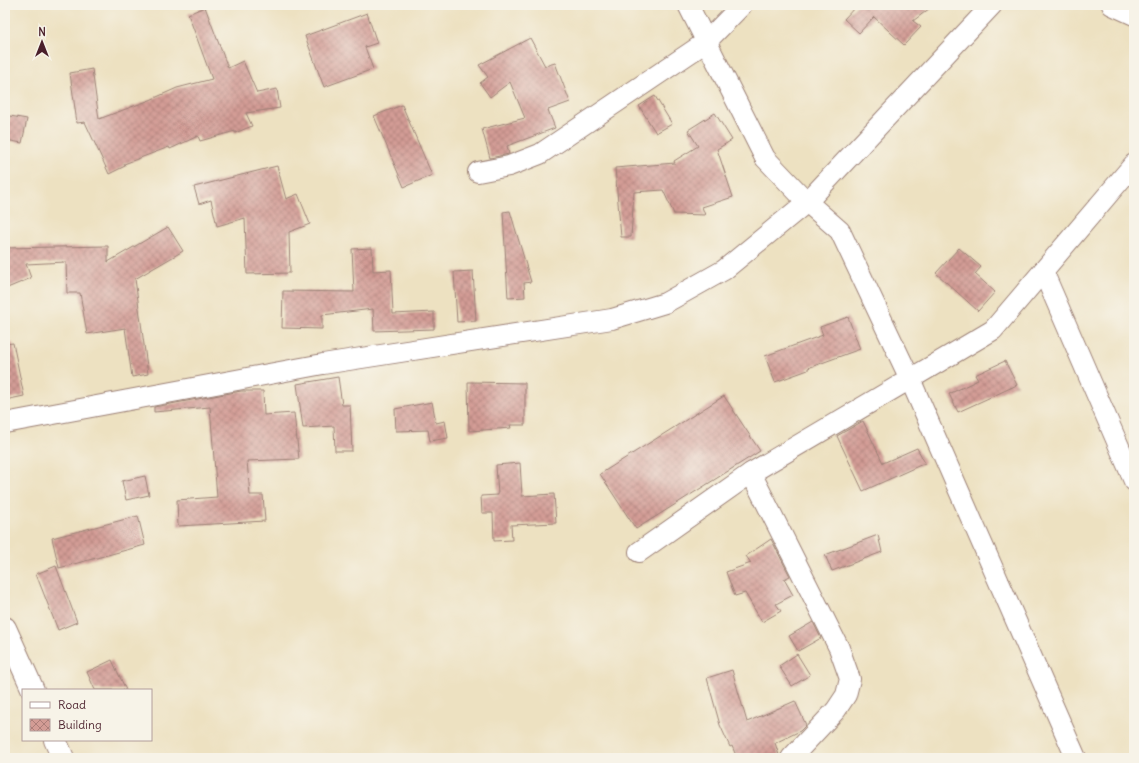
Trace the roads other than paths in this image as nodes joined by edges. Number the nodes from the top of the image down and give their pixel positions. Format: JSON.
{"nodes":[{"id":1,"x":688,"y":5,"type":"edge"},
{"id":2,"x":742,"y":5,"type":"edge"},
{"id":3,"x":992,"y":5,"type":"edge"},
{"id":4,"x":1112,"y":5,"type":"edge"},
{"id":5,"x":1134,"y":15,"type":"edge"},
{"id":6,"x":706,"y":42,"type":"junction"},
{"id":7,"x":1134,"y":164,"type":"edge"},
{"id":8,"x":478,"y":172,"type":"dead end"},
{"id":9,"x":807,"y":202,"type":"junction"},
{"id":10,"x":1043,"y":271,"type":"junction"},
{"id":11,"x":910,"y":379,"type":"junction"},
{"id":12,"x":5,"y":423,"type":"edge"},
{"id":13,"x":752,"y":473,"type":"junction"},
{"id":14,"x":1134,"y":481,"type":"edge"},
{"id":15,"x":639,"y":552,"type":"dead end"},
{"id":16,"x":5,"y":628,"type":"edge"},
{"id":17,"x":33,"y":689,"type":"edge"},
{"id":18,"x":55,"y":741,"type":"edge"},
{"id":19,"x":63,"y":758,"type":"edge"},
{"id":20,"x":791,"y":758,"type":"edge"},
{"id":21,"x":1076,"y":758,"type":"edge"}],
"edges":[{"from":1,"to":6,"type":"street"},
{"from":2,"to":6,"type":"street"},
{"from":3,"to":9,"type":"street"},
{"from":4,"to":5,"type":"street"},
{"from":6,"to":8,"type":"street"},
{"from":6,"to":9,"type":"street"},
{"from":7,"to":10,"type":"street"},
{"from":9,"to":11,"type":"street"},
{"from":9,"to":12,"type":"street"},
{"from":10,"to":11,"type":"street"},
{"from":10,"to":14,"type":"street"},
{"from":11,"to":13,"type":"street"},
{"from":11,"to":21,"type":"street"},
{"from":13,"to":15,"type":"street"},
{"from":13,"to":20,"type":"street"},
{"from":16,"to":17,"type":"main road"},
{"from":18,"to":19,"type":"main road"}]}
